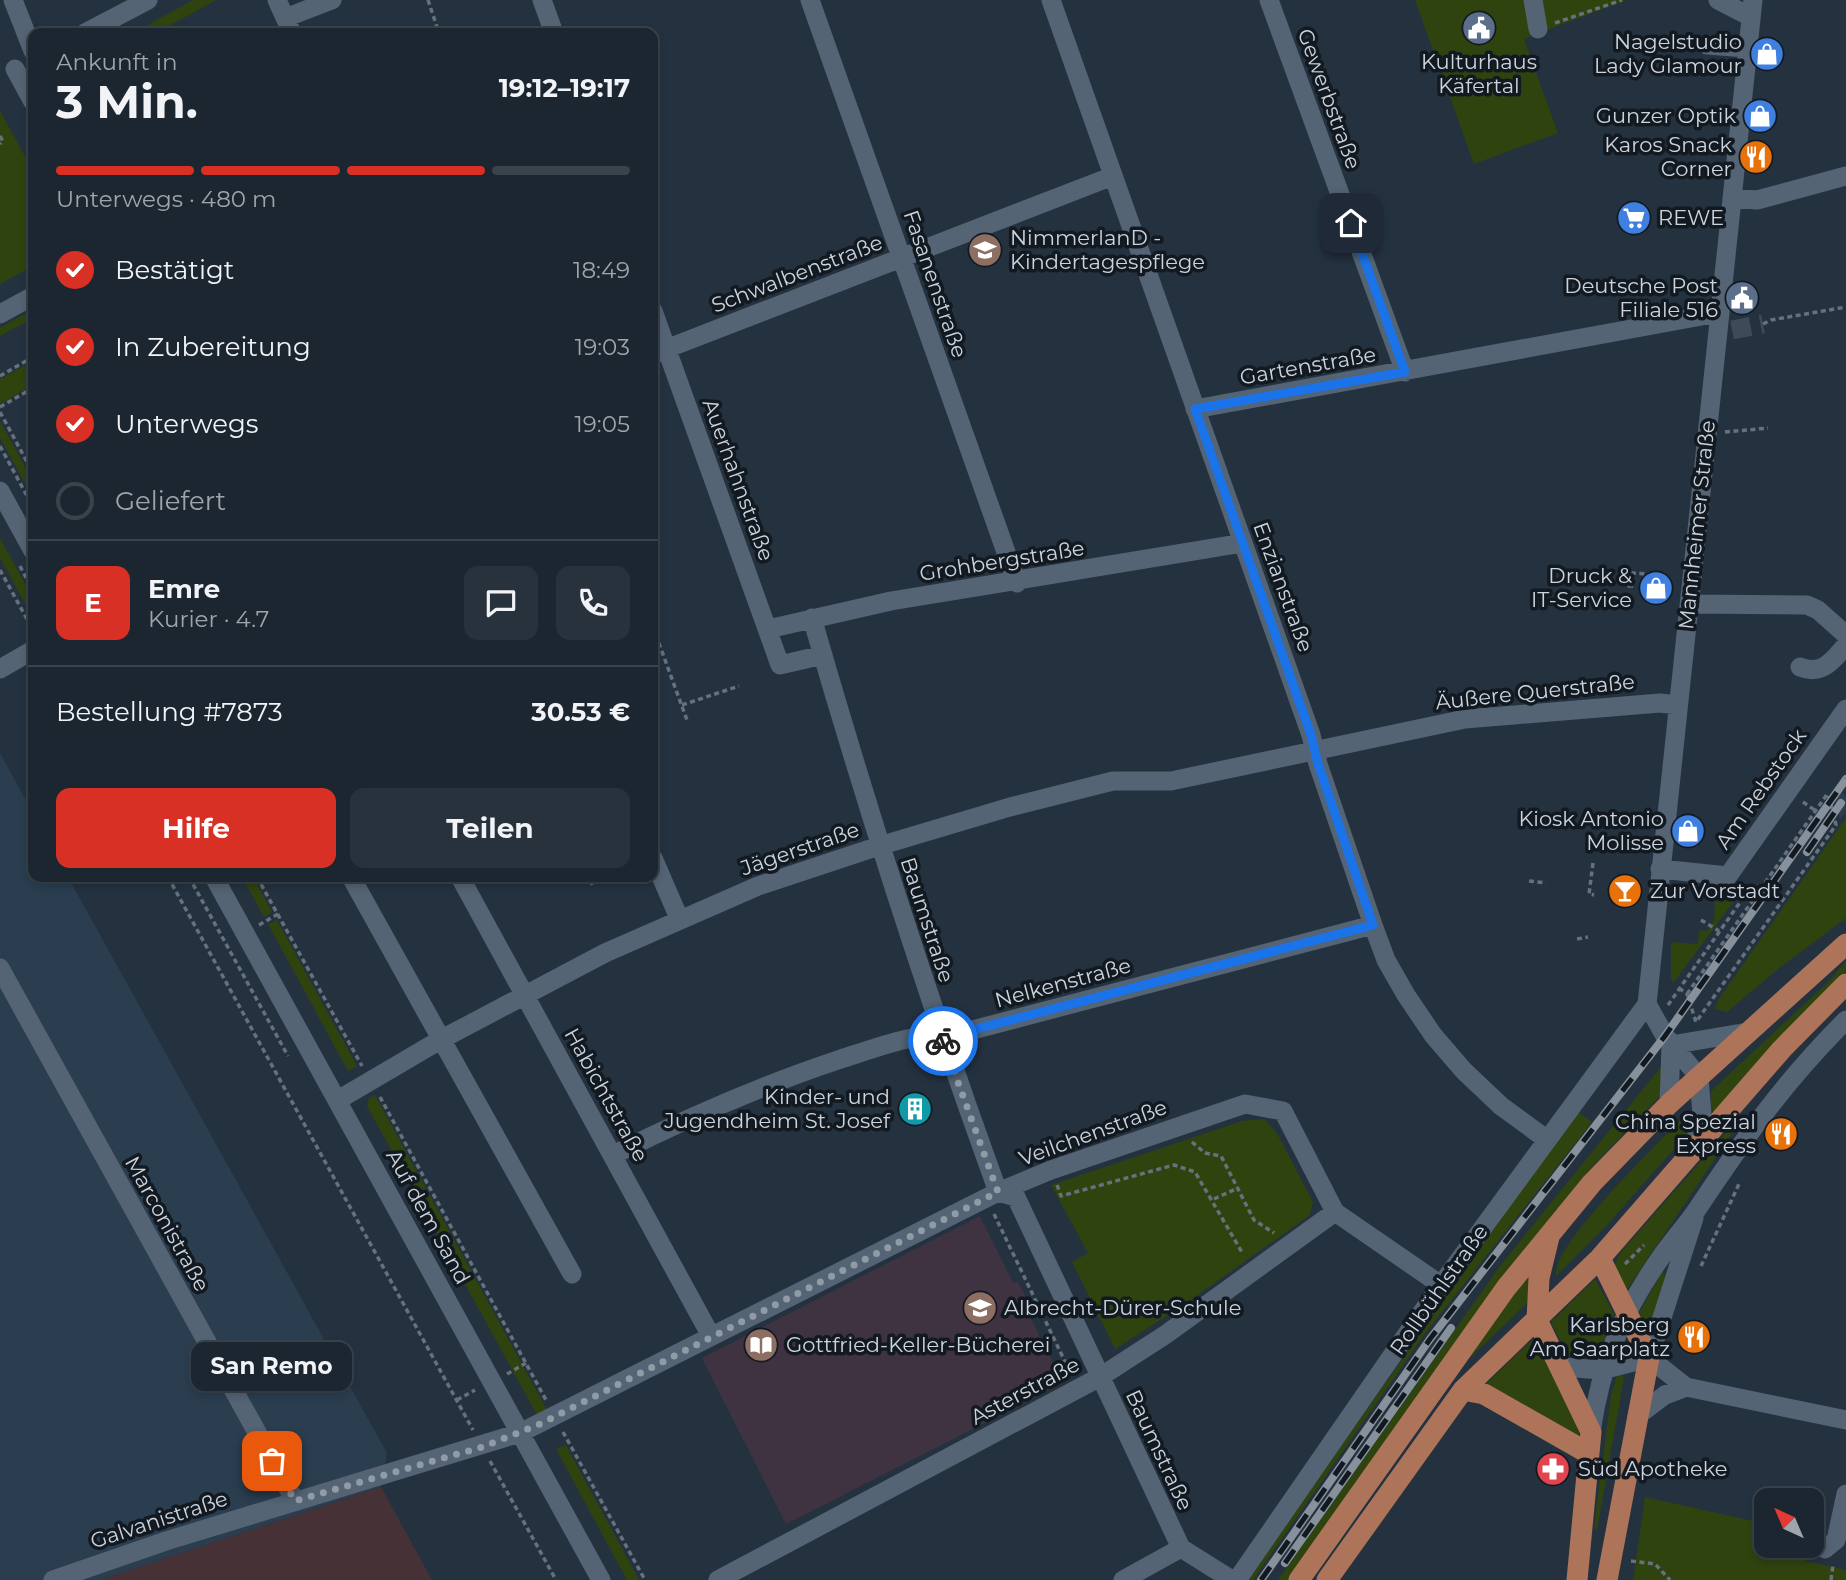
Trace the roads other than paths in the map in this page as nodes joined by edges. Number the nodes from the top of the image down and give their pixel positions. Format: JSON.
{"nodes":[{"id":1,"x":13,"y":0,"type":"edge"},
{"id":2,"x":148,"y":0,"type":"edge"},
{"id":3,"x":332,"y":0,"type":"edge"},
{"id":4,"x":542,"y":0,"type":"edge"},
{"id":5,"x":810,"y":0,"type":"edge"},
{"id":6,"x":1051,"y":0,"type":"edge"},
{"id":7,"x":1269,"y":0,"type":"edge"},
{"id":8,"x":1533,"y":0,"type":"edge"},
{"id":9,"x":1718,"y":0,"type":"edge"},
{"id":10,"x":1752,"y":9,"type":"edge"},
{"id":11,"x":285,"y":17,"type":"edge"},
{"id":12,"x":119,"y":26,"type":"edge"},
{"id":13,"x":552,"y":28,"type":"edge"},
{"id":14,"x":1538,"y":29,"type":"road end"},
{"id":15,"x":28,"y":38,"type":"edge"},
{"id":16,"x":1707,"y":46,"type":"dead end"},
{"id":17,"x":1747,"y":48,"type":"junction"},
{"id":18,"x":28,"y":62,"type":"edge"},
{"id":19,"x":8,"y":73,"type":"edge"},
{"id":20,"x":28,"y":96,"type":"edge"},
{"id":21,"x":1113,"y":176,"type":"junction"},
{"id":22,"x":1846,"y":176,"type":"edge"},
{"id":23,"x":1732,"y":198,"type":"junction"},
{"id":24,"x":902,"y":258,"type":"junction"},
{"id":25,"x":28,"y":299,"type":"edge"},
{"id":26,"x":0,"y":314,"type":"edge"},
{"id":27,"x":1722,"y":325,"type":"junction"},
{"id":28,"x":659,"y":351,"type":"edge"},
{"id":29,"x":1405,"y":372,"type":"junction"},
{"id":30,"x":1195,"y":409,"type":"junction"},
{"id":31,"x":0,"y":491,"type":"edge"},
{"id":32,"x":28,"y":542,"type":"edge"},
{"id":33,"x":1243,"y":543,"type":"junction"},
{"id":34,"x":1017,"y":583,"type":"junction"},
{"id":35,"x":1689,"y":604,"type":"junction"},
{"id":36,"x":812,"y":618,"type":"junction"},
{"id":37,"x":768,"y":629,"type":"junction"},
{"id":38,"x":1846,"y":635,"type":"edge"},
{"id":39,"x":1846,"y":645,"type":"edge"},
{"id":40,"x":28,"y":653,"type":"edge"},
{"id":41,"x":823,"y":655,"type":"junction"},
{"id":42,"x":1800,"y":667,"type":"dead end"},
{"id":43,"x":0,"y":669,"type":"edge"},
{"id":44,"x":1678,"y":705,"type":"junction"},
{"id":45,"x":1846,"y":709,"type":"edge"},
{"id":46,"x":1314,"y":749,"type":"junction"},
{"id":47,"x":879,"y":846,"type":"junction"},
{"id":48,"x":1660,"y":869,"type":"junction"},
{"id":49,"x":658,"y":870,"type":"edge"},
{"id":50,"x":217,"y":882,"type":"edge"},
{"id":51,"x":354,"y":882,"type":"edge"},
{"id":52,"x":463,"y":882,"type":"edge"},
{"id":53,"x":679,"y":918,"type":"junction"},
{"id":54,"x":1373,"y":925,"type":"junction"},
{"id":55,"x":1846,"y":944,"type":"edge"},
{"id":56,"x":0,"y":968,"type":"edge"},
{"id":57,"x":1846,"y":984,"type":"edge"},
{"id":58,"x":526,"y":995,"type":"junction"},
{"id":59,"x":1647,"y":1004,"type":"junction"},
{"id":60,"x":1846,"y":1020,"type":"edge"},
{"id":61,"x":1748,"y":1032,"type":"junction"},
{"id":62,"x":940,"y":1033,"type":"junction"},
{"id":63,"x":440,"y":1040,"type":"junction"},
{"id":64,"x":1671,"y":1045,"type":"junction"},
{"id":65,"x":1699,"y":1077,"type":"junction"},
{"id":66,"x":338,"y":1100,"type":"junction"},
{"id":67,"x":1669,"y":1104,"type":"junction"},
{"id":68,"x":1546,"y":1139,"type":"junction"},
{"id":69,"x":613,"y":1155,"type":"junction"},
{"id":70,"x":1692,"y":1155,"type":"junction"},
{"id":71,"x":992,"y":1195,"type":"junction"},
{"id":72,"x":1696,"y":1211,"type":"junction"},
{"id":73,"x":1335,"y":1212,"type":"junction"},
{"id":74,"x":1550,"y":1231,"type":"junction"},
{"id":75,"x":1600,"y":1258,"type":"junction"},
{"id":76,"x":572,"y":1274,"type":"dead end"},
{"id":77,"x":1441,"y":1285,"type":"junction"},
{"id":78,"x":1627,"y":1314,"type":"junction"},
{"id":79,"x":1537,"y":1320,"type":"junction"},
{"id":80,"x":711,"y":1336,"type":"junction"},
{"id":81,"x":1649,"y":1358,"type":"junction"},
{"id":82,"x":1562,"y":1367,"type":"junction"},
{"id":83,"x":1602,"y":1370,"type":"junction"},
{"id":84,"x":1100,"y":1377,"type":"junction"},
{"id":85,"x":1686,"y":1387,"type":"junction"},
{"id":86,"x":1463,"y":1390,"type":"junction"},
{"id":87,"x":1637,"y":1416,"type":"junction"},
{"id":88,"x":1846,"y":1420,"type":"edge"},
{"id":89,"x":520,"y":1433,"type":"junction"},
{"id":90,"x":1589,"y":1442,"type":"junction"},
{"id":91,"x":1846,"y":1494,"type":"edge"},
{"id":92,"x":295,"y":1501,"type":"junction"},
{"id":93,"x":1580,"y":1538,"type":"junction"},
{"id":94,"x":1181,"y":1548,"type":"junction"},
{"id":95,"x":1825,"y":1549,"type":"dead end"},
{"id":96,"x":1612,"y":1551,"type":"junction"},
{"id":97,"x":53,"y":1580,"type":"edge"},
{"id":98,"x":601,"y":1580,"type":"edge"},
{"id":99,"x":718,"y":1580,"type":"edge"},
{"id":100,"x":1123,"y":1580,"type":"edge"},
{"id":101,"x":1234,"y":1580,"type":"edge"},
{"id":102,"x":1299,"y":1580,"type":"edge"},
{"id":103,"x":1327,"y":1580,"type":"edge"},
{"id":104,"x":1577,"y":1580,"type":"edge"},
{"id":105,"x":1608,"y":1580,"type":"edge"}],
"edges":[{"from":1,"to":15,"type":"street"},
{"from":2,"to":12,"type":"street"},
{"from":3,"to":11,"type":"street"},
{"from":4,"to":13,"type":"street"},
{"from":5,"to":24,"type":"street","name":"Fasanenstraße"},
{"from":6,"to":21,"type":"street","name":"Enzianstraße"},
{"from":7,"to":29,"type":"street","name":"Gewerbstraße"},
{"from":8,"to":14,"type":"street"},
{"from":9,"to":10,"type":"street"},
{"from":10,"to":17,"type":"street","name":"Mannheimer Straße"},
{"from":16,"to":17,"type":"street"},
{"from":17,"to":23,"type":"street","name":"Mannheimer Straße"},
{"from":18,"to":19,"type":"street"},
{"from":19,"to":20,"type":"street"},
{"from":21,"to":24,"type":"street","name":"Schwalbenstraße"},
{"from":21,"to":30,"type":"street","name":"Enzianstraße"},
{"from":22,"to":23,"type":"street"},
{"from":23,"to":27,"type":"street","name":"Mannheimer Straße"},
{"from":24,"to":28,"type":"street","name":"Schwalbenstraße"},
{"from":24,"to":34,"type":"street","name":"Fasanenstraße"},
{"from":25,"to":26,"type":"street"},
{"from":27,"to":29,"type":"street","name":"Gartenstraße"},
{"from":27,"to":35,"type":"street","name":"Mannheimer Straße"},
{"from":28,"to":37,"type":"street","name":"Auerhahnstraße"},
{"from":29,"to":30,"type":"street","name":"Gartenstraße"},
{"from":30,"to":33,"type":"street","name":"Enzianstraße"},
{"from":31,"to":32,"type":"street"},
{"from":33,"to":34,"type":"street","name":"Grohbergstraße"},
{"from":33,"to":46,"type":"street","name":"Enzianstraße"},
{"from":34,"to":36,"type":"street","name":"Grohbergstraße"},
{"from":35,"to":38,"type":"street"},
{"from":35,"to":44,"type":"street","name":"Mannheimer Straße"},
{"from":36,"to":37,"type":"street","name":"Grohbergstraße"},
{"from":36,"to":41,"type":"street","name":"Baumstraße"},
{"from":37,"to":41,"type":"street","name":"Auerhahnstraße"},
{"from":39,"to":42,"type":"street"},
{"from":40,"to":43,"type":"street"},
{"from":41,"to":47,"type":"street","name":"Baumstraße"},
{"from":44,"to":46,"type":"street","name":"Äußere Querstraße"},
{"from":44,"to":48,"type":"street","name":"Mannheimer Straße"},
{"from":45,"to":48,"type":"street","name":"Am Rebstock"},
{"from":46,"to":47,"type":"street","name":"Jägerstraße"},
{"from":46,"to":54,"type":"street","name":"Enzianstraße"},
{"from":47,"to":53,"type":"street","name":"Jägerstraße"},
{"from":47,"to":62,"type":"street","name":"Baumstraße"},
{"from":48,"to":59,"type":"street","name":"Mannheimer Straße"},
{"from":49,"to":53,"type":"street"},
{"from":50,"to":66,"type":"street","name":"Auf dem Sand"},
{"from":51,"to":63,"type":"street"},
{"from":52,"to":58,"type":"street","name":"Habichtstraße"},
{"from":53,"to":58,"type":"street","name":"Jägerstraße"},
{"from":54,"to":62,"type":"street","name":"Nelkenstraße"},
{"from":54,"to":68,"type":"street","name":"Enzianstraße"},
{"from":55,"to":61,"type":"main road"},
{"from":56,"to":92,"type":"street","name":"Marconistraße"},
{"from":57,"to":70,"type":"main road"},
{"from":58,"to":63,"type":"street","name":"Jägerstraße"},
{"from":58,"to":69,"type":"street","name":"Habichtstraße"},
{"from":59,"to":64,"type":"street"},
{"from":59,"to":68,"type":"street","name":"Rollbühlstraße"},
{"from":60,"to":72,"type":"street"},
{"from":61,"to":64,"type":"street"},
{"from":61,"to":65,"type":"main road"},
{"from":62,"to":69,"type":"street","name":"Nelkenstraße"},
{"from":62,"to":71,"type":"street","name":"Baumstraße"},
{"from":63,"to":66,"type":"street","name":"Jägerstraße"},
{"from":63,"to":76,"type":"street"},
{"from":64,"to":65,"type":"street"},
{"from":64,"to":67,"type":"street"},
{"from":65,"to":67,"type":"main road"},
{"from":65,"to":70,"type":"street"},
{"from":66,"to":89,"type":"street","name":"Auf dem Sand"},
{"from":67,"to":74,"type":"main road"},
{"from":68,"to":77,"type":"street","name":"Rollbühlstraße"},
{"from":69,"to":80,"type":"street","name":"Habichtstraße"},
{"from":70,"to":75,"type":"main road"},
{"from":71,"to":73,"type":"street","name":"Veilchenstraße"},
{"from":71,"to":80,"type":"street","name":"Veilchenstraße"},
{"from":71,"to":84,"type":"street","name":"Baumstraße"},
{"from":72,"to":78,"type":"street"},
{"from":72,"to":81,"type":"street"},
{"from":73,"to":77,"type":"street","name":"Veilchenstraße"},
{"from":73,"to":84,"type":"street","name":"Asterstraße"},
{"from":74,"to":79,"type":"main road"},
{"from":74,"to":102,"type":"main road"},
{"from":75,"to":78,"type":"main road"},
{"from":75,"to":79,"type":"main road"},
{"from":77,"to":101,"type":"street","name":"Rollbühlstraße"},
{"from":78,"to":81,"type":"main road"},
{"from":78,"to":83,"type":"street"},
{"from":79,"to":82,"type":"main road"},
{"from":79,"to":86,"type":"main road"},
{"from":80,"to":89,"type":"street","name":"Veilchenstraße"},
{"from":81,"to":83,"type":"street"},
{"from":81,"to":85,"type":"street"},
{"from":81,"to":87,"type":"main road"},
{"from":82,"to":83,"type":"street"},
{"from":82,"to":90,"type":"main road"},
{"from":83,"to":90,"type":"street"},
{"from":84,"to":94,"type":"street","name":"Baumstraße"},
{"from":84,"to":99,"type":"street","name":"Asterstraße"},
{"from":85,"to":87,"type":"street"},
{"from":85,"to":88,"type":"street"},
{"from":86,"to":90,"type":"main road"},
{"from":86,"to":103,"type":"main road"},
{"from":87,"to":96,"type":"main road"},
{"from":89,"to":92,"type":"street","name":"Galvanistraße"},
{"from":89,"to":98,"type":"street","name":"Auf dem Sand"},
{"from":90,"to":93,"type":"main road"},
{"from":91,"to":95,"type":"street"},
{"from":92,"to":97,"type":"street","name":"Galvanistraße"},
{"from":93,"to":96,"type":"main road"},
{"from":93,"to":104,"type":"main road"},
{"from":94,"to":100,"type":"street"},
{"from":94,"to":101,"type":"street"},
{"from":96,"to":105,"type":"main road"}]}
